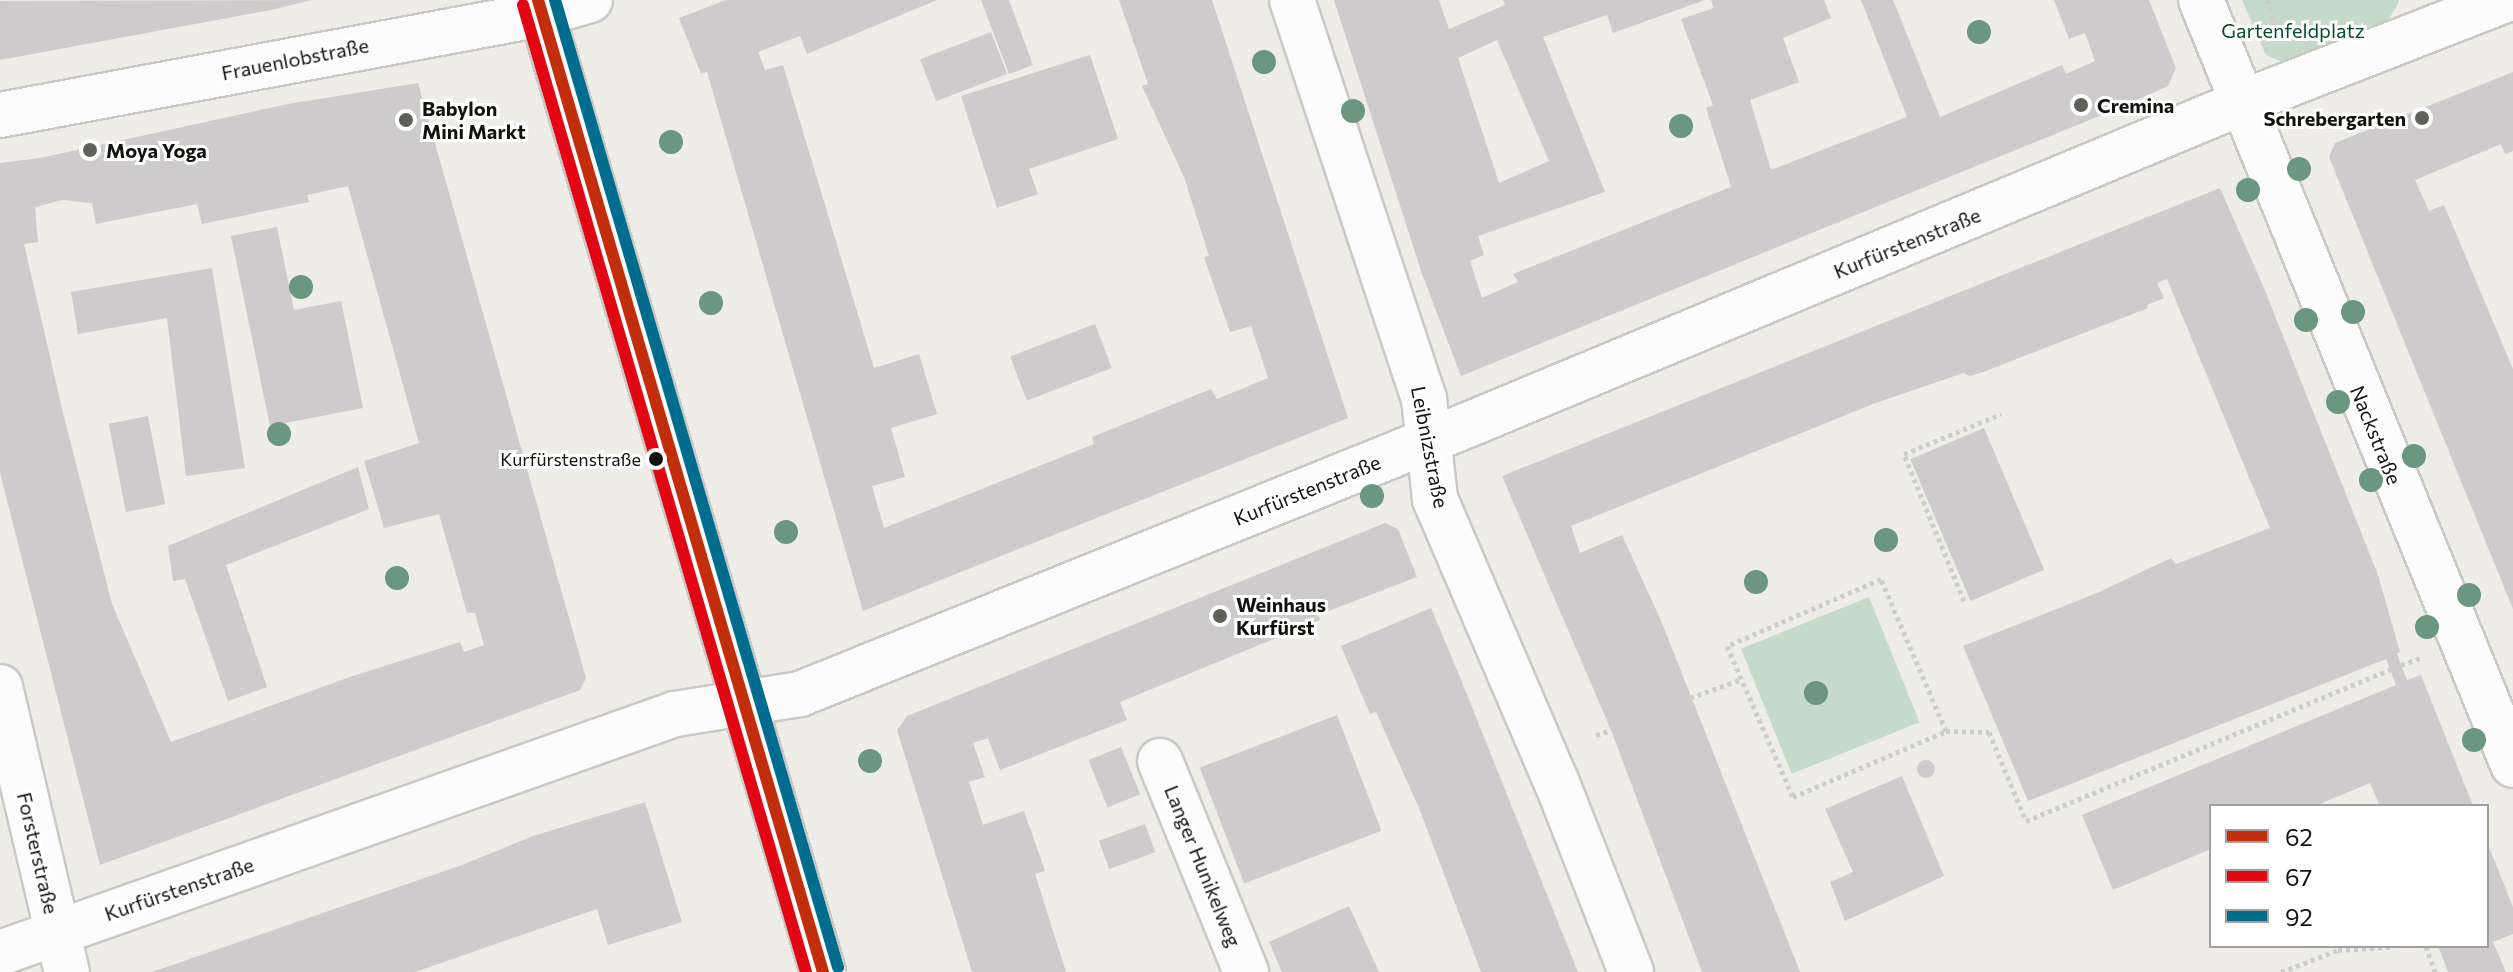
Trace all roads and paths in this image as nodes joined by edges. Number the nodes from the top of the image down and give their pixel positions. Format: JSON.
{"nodes":[{"id":1,"x":590,"y":0,"type":"edge"},
{"id":2,"x":1292,"y":0,"type":"edge"},
{"id":3,"x":2201,"y":0,"type":"edge"},
{"id":4,"x":2505,"y":0,"type":"edge"},
{"id":5,"x":540,"y":7,"type":"edge"},
{"id":6,"x":2458,"y":8,"type":"edge"},
{"id":7,"x":2241,"y":103,"type":"junction"},
{"id":8,"x":0,"y":115,"type":"edge"},
{"id":9,"x":2001,"y":414,"type":"dead end"},
{"id":10,"x":1429,"y":441,"type":"junction"},
{"id":11,"x":1964,"y":601,"type":"dead end"},
{"id":12,"x":2391,"y":669,"type":"dead end"},
{"id":13,"x":1742,"y":679,"type":"junction"},
{"id":14,"x":0,"y":687,"type":"edge"},
{"id":15,"x":1690,"y":698,"type":"dead end"},
{"id":16,"x":744,"y":705,"type":"junction"},
{"id":17,"x":1611,"y":730,"type":"dead end"},
{"id":18,"x":1946,"y":731,"type":"junction"},
{"id":19,"x":1596,"y":735,"type":"dead end"},
{"id":20,"x":1160,"y":761,"type":"dead end"},
{"id":21,"x":2513,"y":765,"type":"edge"},
{"id":22,"x":2373,"y":948,"type":"edge"},
{"id":23,"x":2427,"y":948,"type":"edge"},
{"id":24,"x":0,"y":953,"type":"edge"},
{"id":25,"x":62,"y":953,"type":"edge"},
{"id":26,"x":823,"y":972,"type":"edge"},
{"id":27,"x":1246,"y":972,"type":"edge"},
{"id":28,"x":1631,"y":972,"type":"edge"},
{"id":29,"x":2281,"y":972,"type":"edge"},
{"id":30,"x":2435,"y":972,"type":"edge"}],
"edges":[{"from":1,"to":5,"type":"street","name":"Frauenlobstraße"},
{"from":2,"to":10,"type":"street","name":"Leibnizstraße"},
{"from":3,"to":7,"type":"street"},
{"from":4,"to":6,"type":"street","name":"Kurfürstenstraße"},
{"from":5,"to":8,"type":"street","name":"Frauenlobstraße"},
{"from":5,"to":16,"type":"street"},
{"from":6,"to":7,"type":"street","name":"Kurfürstenstraße"},
{"from":7,"to":10,"type":"street","name":"Kurfürstenstraße"},
{"from":7,"to":21,"type":"street","name":"Nackstraße"},
{"from":9,"to":11,"type":"path"},
{"from":10,"to":16,"type":"street","name":"Kurfürstenstraße"},
{"from":10,"to":28,"type":"street","name":"Leibnizstraße"},
{"from":12,"to":18,"type":"path"},
{"from":13,"to":15,"type":"path"},
{"from":13,"to":18,"type":"path"},
{"from":13,"to":18,"type":"path"},
{"from":14,"to":25,"type":"street","name":"Forsterstraße"},
{"from":16,"to":25,"type":"street","name":"Kurfürstenstraße"},
{"from":16,"to":26,"type":"street"},
{"from":17,"to":19,"type":"path"},
{"from":20,"to":27,"type":"street","name":"Langer Hunikelweg"},
{"from":22,"to":29,"type":"path"},
{"from":23,"to":30,"type":"path"},
{"from":24,"to":25,"type":"street","name":"Kurfürstenstraße"}]}
